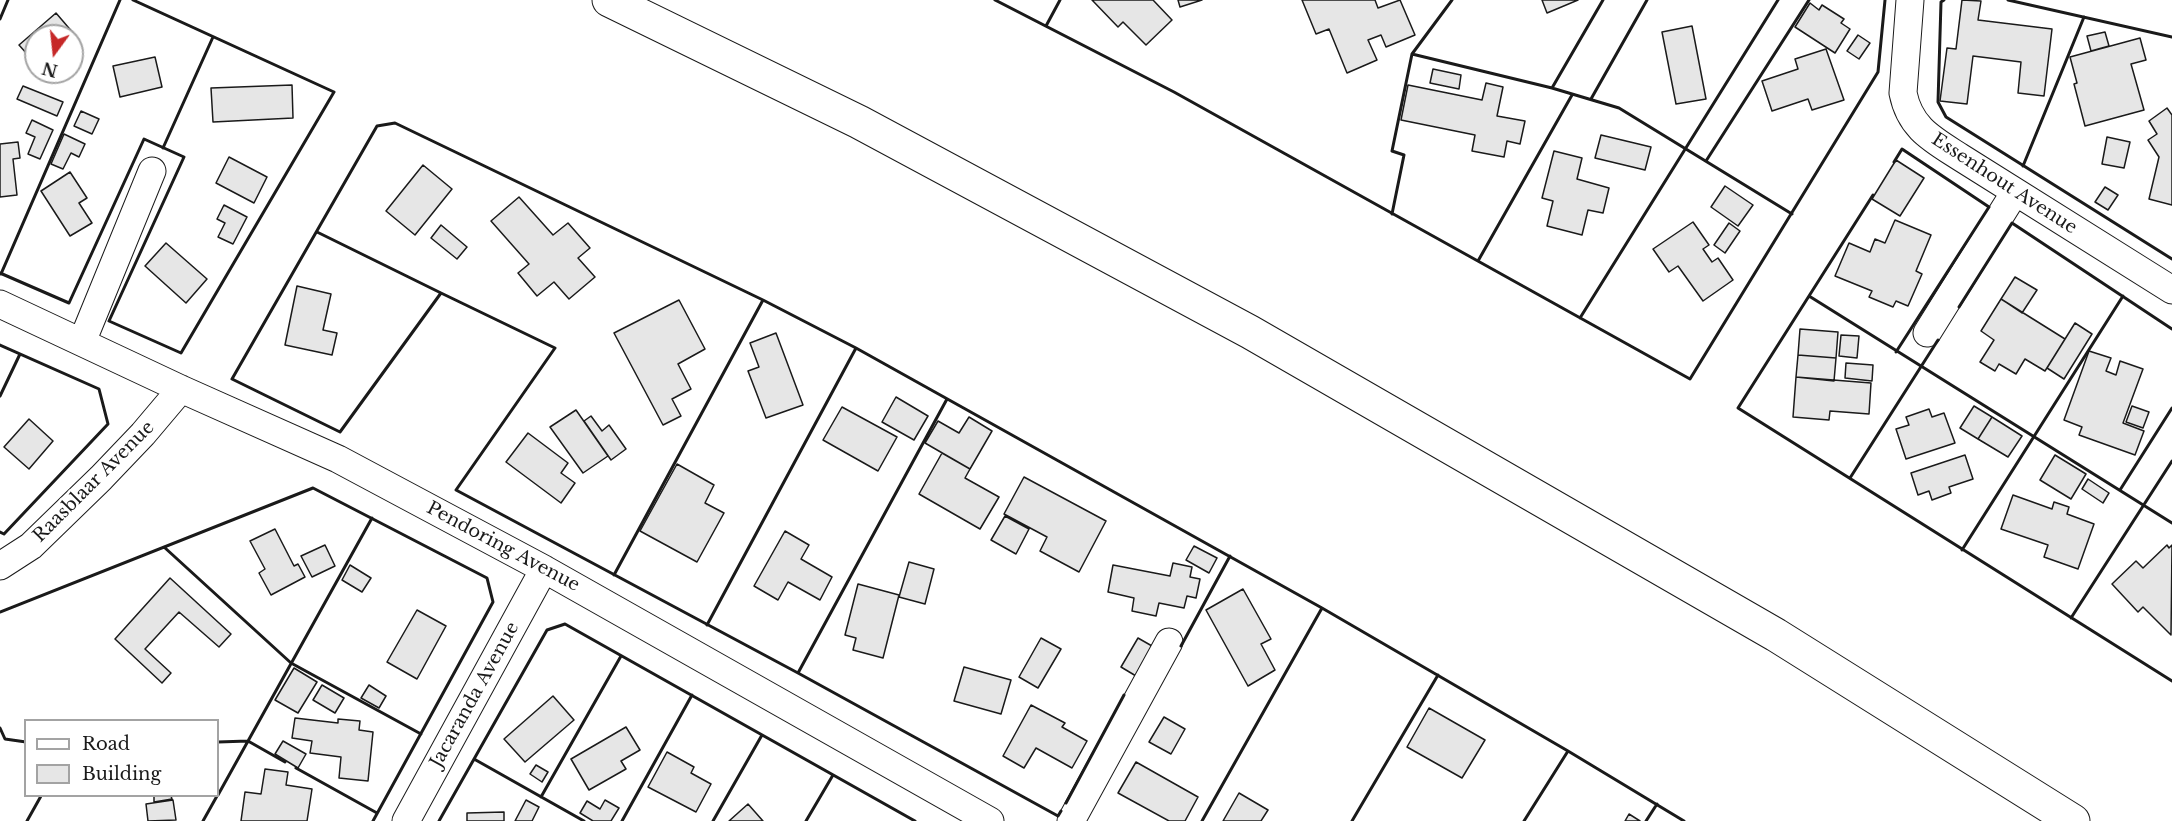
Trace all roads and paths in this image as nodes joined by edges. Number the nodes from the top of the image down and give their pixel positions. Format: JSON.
{"nodes":[{"id":1,"x":609,"y":0,"type":"edge"},
{"id":2,"x":1910,"y":0,"type":"edge"},
{"id":3,"x":152,"y":171,"type":"dead end"},
{"id":4,"x":2015,"y":192,"type":"junction"},
{"id":5,"x":2172,"y":290,"type":"edge"},
{"id":6,"x":0,"y":304,"type":"edge"},
{"id":7,"x":1927,"y":333,"type":"dead end"},
{"id":8,"x":82,"y":342,"type":"junction"},
{"id":9,"x":181,"y":389,"type":"junction"},
{"id":10,"x":0,"y":566,"type":"edge"},
{"id":11,"x":544,"y":569,"type":"junction"},
{"id":12,"x":1169,"y":642,"type":"dead end"},
{"id":13,"x":406,"y":821,"type":"edge"},
{"id":14,"x":990,"y":821,"type":"edge"},
{"id":15,"x":1071,"y":821,"type":"edge"},
{"id":16,"x":2073,"y":821,"type":"edge"}],
"edges":[{"from":1,"to":16,"type":"highway"},
{"from":2,"to":4,"type":"street","name":"Essenhout Avenue"},
{"from":3,"to":8,"type":"street"},
{"from":4,"to":5,"type":"street","name":"Essenhout Avenue"},
{"from":4,"to":7,"type":"street"},
{"from":6,"to":8,"type":"street","name":"Pendoring Avenue"},
{"from":8,"to":9,"type":"street","name":"Pendoring Avenue"},
{"from":9,"to":10,"type":"street","name":"Raasblaar Avenue"},
{"from":9,"to":11,"type":"street","name":"Pendoring Avenue"},
{"from":11,"to":13,"type":"street","name":"Jacaranda Avenue"},
{"from":11,"to":14,"type":"street","name":"Pendoring Avenue"},
{"from":12,"to":15,"type":"street"}]}
